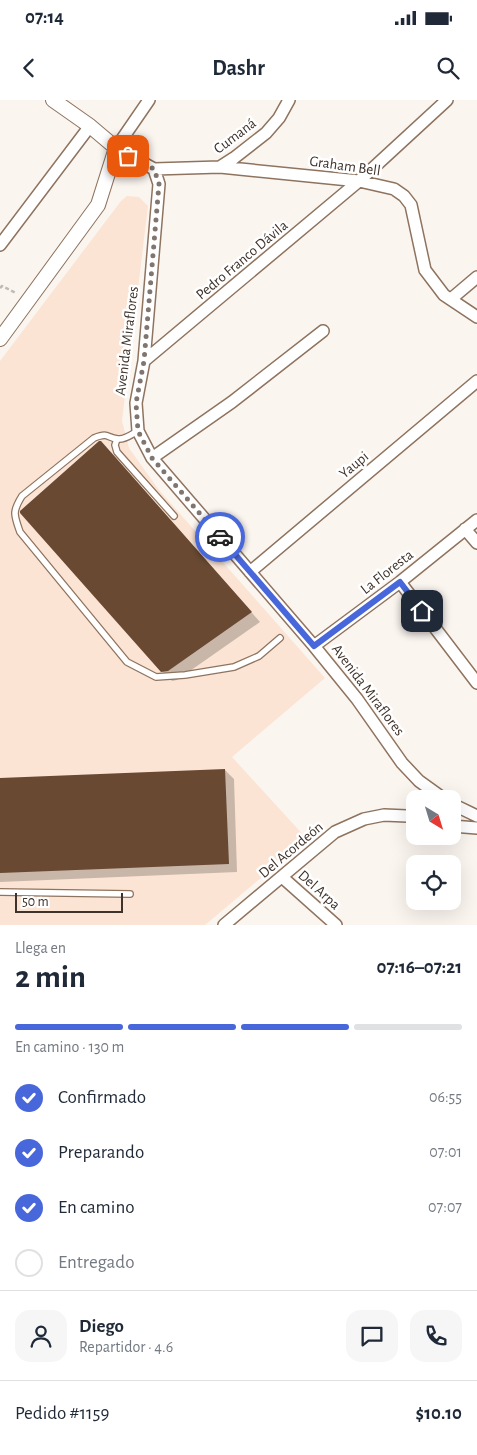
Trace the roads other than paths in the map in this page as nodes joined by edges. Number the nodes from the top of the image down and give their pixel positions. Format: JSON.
{"nodes":[{"id":1,"x":52,"y":100,"type":"edge"},
{"id":2,"x":149,"y":100,"type":"edge"},
{"id":3,"x":289,"y":100,"type":"edge"},
{"id":4,"x":447,"y":100,"type":"edge"},
{"id":5,"x":90,"y":126,"type":"junction"},
{"id":6,"x":116,"y":148,"type":"junction"},
{"id":7,"x":220,"y":167,"type":"junction"},
{"id":8,"x":154,"y":169,"type":"junction"},
{"id":9,"x":360,"y":181,"type":"junction"},
{"id":10,"x":0,"y":245,"type":"edge"},
{"id":11,"x":477,"y":277,"type":"edge"},
{"id":12,"x":451,"y":299,"type":"junction"},
{"id":13,"x":477,"y":317,"type":"edge"},
{"id":14,"x":323,"y":331,"type":"dead end"},
{"id":15,"x":0,"y":338,"type":"edge"},
{"id":16,"x":144,"y":361,"type":"junction"},
{"id":17,"x":477,"y":381,"type":"edge"},
{"id":18,"x":138,"y":431,"type":"junction"},
{"id":19,"x":117,"y":439,"type":"junction"},
{"id":20,"x":152,"y":458,"type":"junction"},
{"id":21,"x":174,"y":516,"type":"dead end"},
{"id":22,"x":477,"y":520,"type":"edge"},
{"id":23,"x":465,"y":529,"type":"junction"},
{"id":24,"x":477,"y":543,"type":"edge"},
{"id":25,"x":250,"y":572,"type":"junction"},
{"id":26,"x":400,"y":582,"type":"junction"},
{"id":27,"x":280,"y":638,"type":"dead end"},
{"id":28,"x":314,"y":646,"type":"junction"},
{"id":29,"x":477,"y":683,"type":"edge"},
{"id":30,"x":432,"y":790,"type":"edge"},
{"id":31,"x":461,"y":808,"type":"edge"},
{"id":32,"x":406,"y":816,"type":"edge"},
{"id":33,"x":477,"y":816,"type":"edge"},
{"id":34,"x":461,"y":827,"type":"edge"},
{"id":35,"x":477,"y":828,"type":"edge"},
{"id":36,"x":282,"y":877,"type":"junction"},
{"id":37,"x":0,"y":892,"type":"edge"},
{"id":38,"x":130,"y":894,"type":"dead end"},
{"id":39,"x":224,"y":925,"type":"edge"},
{"id":40,"x":336,"y":925,"type":"edge"}],
"edges":[{"from":1,"to":5,"type":"street"},
{"from":2,"to":6,"type":"street"},
{"from":3,"to":7,"type":"street","name":"Cumaná"},
{"from":4,"to":9,"type":"street","name":"Pedro Franco Dávila"},
{"from":5,"to":6,"type":"street"},
{"from":5,"to":10,"type":"street"},
{"from":6,"to":8,"type":"street"},
{"from":6,"to":15,"type":"street"},
{"from":7,"to":8,"type":"street","name":"Cumaná"},
{"from":7,"to":9,"type":"street","name":"Graham Bell"},
{"from":8,"to":16,"type":"street","name":"Avenida Miraflores"},
{"from":9,"to":12,"type":"street","name":"Graham Bell"},
{"from":9,"to":16,"type":"street","name":"Pedro Franco Dávila"},
{"from":11,"to":12,"type":"street"},
{"from":12,"to":13,"type":"street","name":"Graham Bell"},
{"from":14,"to":20,"type":"street"},
{"from":16,"to":18,"type":"street","name":"Avenida Miraflores"},
{"from":17,"to":25,"type":"street","name":"Yaupi"},
{"from":18,"to":19,"type":"lane"},
{"from":18,"to":20,"type":"street","name":"Avenida Miraflores"},
{"from":19,"to":21,"type":"lane"},
{"from":19,"to":27,"type":"lane"},
{"from":20,"to":25,"type":"street","name":"Avenida Miraflores"},
{"from":22,"to":23,"type":"street","name":"La Floresta"},
{"from":23,"to":24,"type":"street"},
{"from":23,"to":26,"type":"street","name":"La Floresta"},
{"from":25,"to":28,"type":"street","name":"Avenida Miraflores"},
{"from":26,"to":28,"type":"street","name":"La Floresta"},
{"from":26,"to":29,"type":"street"},
{"from":28,"to":30,"type":"street","name":"Avenida Miraflores"},
{"from":31,"to":33,"type":"street"},
{"from":32,"to":36,"type":"street","name":"Del Acordeón"},
{"from":34,"to":35,"type":"street"},
{"from":36,"to":39,"type":"street","name":"Del Acordeón"},
{"from":36,"to":40,"type":"street","name":"Del Arpa"},
{"from":37,"to":38,"type":"lane"}]}
